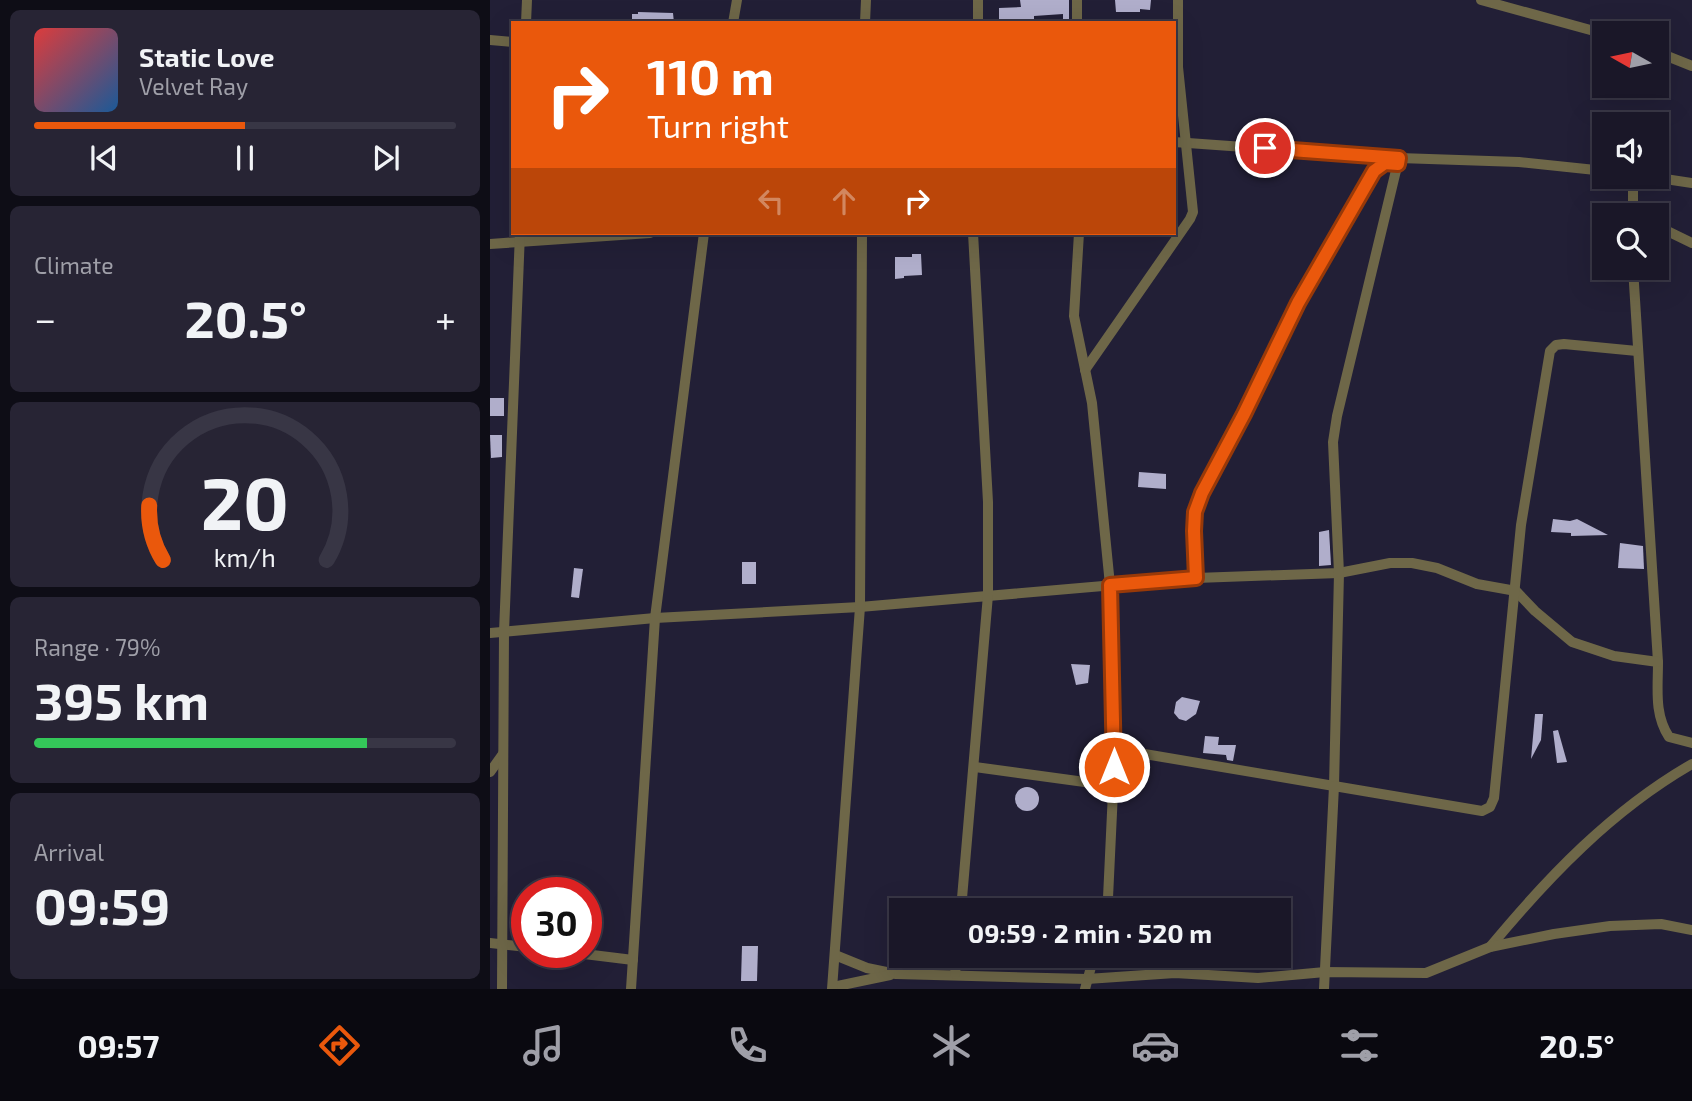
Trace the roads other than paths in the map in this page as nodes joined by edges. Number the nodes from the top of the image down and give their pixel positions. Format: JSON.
{"nodes":[{"id":1,"x":527,"y":0,"type":"edge"},
{"id":2,"x":737,"y":0,"type":"edge"},
{"id":3,"x":866,"y":0,"type":"edge"},
{"id":4,"x":978,"y":0,"type":"edge"},
{"id":5,"x":1077,"y":0,"type":"edge"},
{"id":6,"x":1178,"y":0,"type":"edge"},
{"id":7,"x":1481,"y":0,"type":"edge"},
{"id":8,"x":526,"y":21,"type":"edge"},
{"id":9,"x":733,"y":21,"type":"edge"},
{"id":10,"x":865,"y":21,"type":"edge"},
{"id":11,"x":978,"y":21,"type":"edge"},
{"id":12,"x":1077,"y":21,"type":"edge"},
{"id":13,"x":1592,"y":30,"type":"edge"},
{"id":14,"x":490,"y":40,"type":"edge"},
{"id":15,"x":511,"y":42,"type":"edge"},
{"id":16,"x":1670,"y":57,"type":"edge"},
{"id":17,"x":1692,"y":66,"type":"edge"},
{"id":18,"x":1180,"y":142,"type":"edge"},
{"id":19,"x":1399,"y":161,"type":"junction"},
{"id":20,"x":1592,"y":170,"type":"edge"},
{"id":21,"x":1669,"y":180,"type":"edge"},
{"id":22,"x":1692,"y":183,"type":"edge"},
{"id":23,"x":1669,"y":232,"type":"edge"},
{"id":24,"x":598,"y":235,"type":"edge"},
{"id":25,"x":704,"y":235,"type":"edge"},
{"id":26,"x":862,"y":235,"type":"edge"},
{"id":27,"x":973,"y":235,"type":"edge"},
{"id":28,"x":1079,"y":235,"type":"edge"},
{"id":29,"x":520,"y":238,"type":"edge"},
{"id":30,"x":1692,"y":243,"type":"edge"},
{"id":31,"x":490,"y":244,"type":"edge"},
{"id":32,"x":1634,"y":280,"type":"edge"},
{"id":33,"x":1637,"y":351,"type":"junction"},
{"id":34,"x":1085,"y":370,"type":"junction"},
{"id":35,"x":1339,"y":573,"type":"junction"},
{"id":36,"x":1196,"y":578,"type":"junction"},
{"id":37,"x":1110,"y":585,"type":"junction"},
{"id":38,"x":1516,"y":591,"type":"junction"},
{"id":39,"x":988,"y":595,"type":"junction"},
{"id":40,"x":860,"y":607,"type":"junction"},
{"id":41,"x":654,"y":618,"type":"junction"},
{"id":42,"x":503,"y":632,"type":"junction"},
{"id":43,"x":490,"y":633,"type":"edge"},
{"id":44,"x":1658,"y":662,"type":"junction"},
{"id":45,"x":1692,"y":743,"type":"edge"},
{"id":46,"x":1115,"y":749,"type":"junction"},
{"id":47,"x":503,"y":754,"type":"junction"},
{"id":48,"x":1692,"y":764,"type":"edge"},
{"id":49,"x":975,"y":767,"type":"junction"},
{"id":50,"x":490,"y":772,"type":"edge"},
{"id":51,"x":1114,"y":786,"type":"junction"},
{"id":52,"x":1334,"y":786,"type":"junction"},
{"id":53,"x":962,"y":898,"type":"edge"},
{"id":54,"x":1108,"y":898,"type":"edge"},
{"id":55,"x":1692,"y":930,"type":"edge"},
{"id":56,"x":490,"y":943,"type":"edge"},
{"id":57,"x":503,"y":944,"type":"junction"},
{"id":58,"x":511,"y":945,"type":"edge"},
{"id":59,"x":1490,"y":947,"type":"junction"},
{"id":60,"x":835,"y":955,"type":"junction"},
{"id":61,"x":602,"y":956,"type":"edge"},
{"id":62,"x":633,"y":960,"type":"junction"},
{"id":63,"x":956,"y":968,"type":"edge"},
{"id":64,"x":1325,"y":972,"type":"junction"},
{"id":65,"x":896,"y":974,"type":"junction"},
{"id":66,"x":955,"y":974,"type":"junction"},
{"id":67,"x":1086,"y":984,"type":"edge"},
{"id":68,"x":833,"y":988,"type":"edge"},
{"id":69,"x":502,"y":989,"type":"edge"},
{"id":70,"x":631,"y":989,"type":"edge"},
{"id":71,"x":1324,"y":989,"type":"edge"}],
"edges":[{"from":1,"to":8,"type":"street"},
{"from":2,"to":9,"type":"street"},
{"from":3,"to":10,"type":"street"},
{"from":4,"to":11,"type":"street"},
{"from":5,"to":12,"type":"street"},
{"from":6,"to":18,"type":"street"},
{"from":7,"to":13,"type":"street"},
{"from":14,"to":15,"type":"street"},
{"from":16,"to":17,"type":"street"},
{"from":18,"to":19,"type":"street"},
{"from":18,"to":34,"type":"street"},
{"from":19,"to":20,"type":"street"},
{"from":19,"to":35,"type":"street"},
{"from":19,"to":36,"type":"street"},
{"from":21,"to":22,"type":"street"},
{"from":23,"to":30,"type":"street"},
{"from":24,"to":29,"type":"street"},
{"from":25,"to":41,"type":"street"},
{"from":26,"to":40,"type":"street"},
{"from":27,"to":39,"type":"street"},
{"from":28,"to":34,"type":"street"},
{"from":29,"to":31,"type":"street"},
{"from":29,"to":42,"type":"street"},
{"from":32,"to":33,"type":"street"},
{"from":33,"to":38,"type":"street"},
{"from":33,"to":44,"type":"street"},
{"from":34,"to":37,"type":"street"},
{"from":35,"to":36,"type":"street"},
{"from":35,"to":38,"type":"street"},
{"from":35,"to":52,"type":"street"},
{"from":36,"to":37,"type":"street"},
{"from":37,"to":39,"type":"street"},
{"from":37,"to":46,"type":"street"},
{"from":38,"to":44,"type":"street"},
{"from":38,"to":52,"type":"street"},
{"from":39,"to":40,"type":"street"},
{"from":39,"to":49,"type":"street"},
{"from":40,"to":41,"type":"street"},
{"from":40,"to":60,"type":"street"},
{"from":41,"to":42,"type":"street"},
{"from":41,"to":62,"type":"street"},
{"from":42,"to":43,"type":"street"},
{"from":42,"to":47,"type":"street"},
{"from":44,"to":45,"type":"street"},
{"from":46,"to":51,"type":"street"},
{"from":46,"to":52,"type":"street"},
{"from":47,"to":50,"type":"street"},
{"from":47,"to":57,"type":"street"},
{"from":48,"to":59,"type":"street"},
{"from":49,"to":51,"type":"street"},
{"from":49,"to":53,"type":"street"},
{"from":51,"to":54,"type":"street"},
{"from":52,"to":64,"type":"street"},
{"from":55,"to":59,"type":"street"},
{"from":56,"to":57,"type":"street"},
{"from":57,"to":58,"type":"street"},
{"from":57,"to":69,"type":"street"},
{"from":59,"to":64,"type":"street"},
{"from":60,"to":65,"type":"street"},
{"from":60,"to":68,"type":"street"},
{"from":61,"to":62,"type":"street"},
{"from":62,"to":70,"type":"street"},
{"from":63,"to":66,"type":"street"},
{"from":64,"to":67,"type":"street"},
{"from":64,"to":71,"type":"street"},
{"from":65,"to":66,"type":"street"},
{"from":65,"to":68,"type":"street"},
{"from":66,"to":67,"type":"street"}]}
